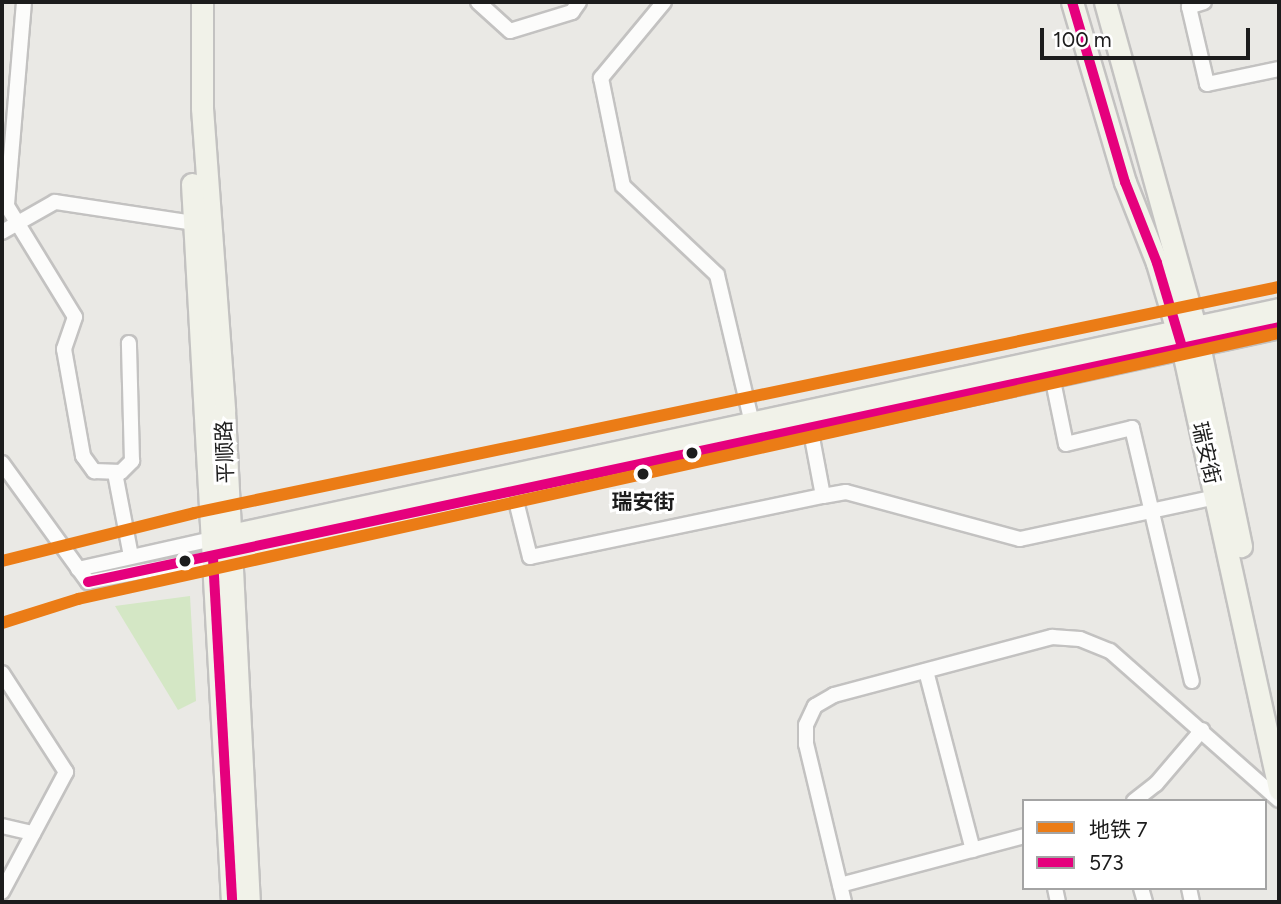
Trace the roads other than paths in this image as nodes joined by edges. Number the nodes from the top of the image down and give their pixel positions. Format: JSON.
{"nodes":[{"id":1,"x":24,"y":2,"type":"edge"},
{"id":2,"x":189,"y":2,"type":"edge"},
{"id":3,"x":202,"y":2,"type":"edge"},
{"id":4,"x":478,"y":2,"type":"edge"},
{"id":5,"x":579,"y":2,"type":"edge"},
{"id":6,"x":664,"y":2,"type":"edge"},
{"id":7,"x":1072,"y":2,"type":"edge"},
{"id":8,"x":1105,"y":2,"type":"edge"},
{"id":9,"x":1204,"y":2,"type":"edge"},
{"id":10,"x":1279,"y":69,"type":"edge"},
{"id":11,"x":14,"y":222,"type":"junction"},
{"id":12,"x":194,"y":223,"type":"junction"},
{"id":13,"x":2,"y":232,"type":"edge"},
{"id":14,"x":1279,"y":309,"type":"edge"},
{"id":15,"x":1279,"y":327,"type":"edge"},
{"id":16,"x":1188,"y":337,"type":"junction"},
{"id":17,"x":129,"y":343,"type":"dead end"},
{"id":18,"x":1052,"y":376,"type":"junction"},
{"id":19,"x":810,"y":427,"type":"junction"},
{"id":20,"x":754,"y":431,"type":"junction"},
{"id":21,"x":2,"y":463,"type":"edge"},
{"id":22,"x":116,"y":473,"type":"junction"},
{"id":23,"x":514,"y":493,"type":"junction"},
{"id":24,"x":823,"y":496,"type":"junction"},
{"id":25,"x":1216,"y":497,"type":"junction"},
{"id":26,"x":1151,"y":511,"type":"junction"},
{"id":27,"x":220,"y":547,"type":"junction"},
{"id":28,"x":131,"y":556,"type":"junction"},
{"id":29,"x":78,"y":569,"type":"junction"},
{"id":30,"x":926,"y":671,"type":"junction"},
{"id":31,"x":2,"y":673,"type":"edge"},
{"id":32,"x":1192,"y":681,"type":"dead end"},
{"id":33,"x":1279,"y":726,"type":"edge"},
{"id":34,"x":1202,"y":730,"type":"junction"},
{"id":35,"x":1150,"y":788,"type":"junction"},
{"id":36,"x":1279,"y":790,"type":"edge"},
{"id":37,"x":1136,"y":799,"type":"edge"},
{"id":38,"x":1158,"y":799,"type":"edge"},
{"id":39,"x":1279,"y":800,"type":"edge"},
{"id":40,"x":2,"y":826,"type":"edge"},
{"id":41,"x":33,"y":833,"type":"junction"},
{"id":42,"x":1022,"y":837,"type":"edge"},
{"id":43,"x":973,"y":850,"type":"junction"},
{"id":44,"x":840,"y":885,"type":"junction"},
{"id":45,"x":2,"y":892,"type":"edge"},
{"id":46,"x":232,"y":902,"type":"edge"},
{"id":47,"x":249,"y":902,"type":"edge"},
{"id":48,"x":844,"y":902,"type":"edge"}],
"edges":[{"from":1,"to":11,"type":"street"},
{"from":2,"to":12,"type":"main road","name":"平顺路"},
{"from":3,"to":27,"type":"main road","name":"平顺路"},
{"from":4,"to":5,"type":"street"},
{"from":6,"to":20,"type":"street"},
{"from":7,"to":16,"type":"main road","name":"瑞安街"},
{"from":8,"to":16,"type":"main road","name":"瑞安街"},
{"from":9,"to":10,"type":"street"},
{"from":11,"to":12,"type":"street"},
{"from":11,"to":13,"type":"street"},
{"from":11,"to":22,"type":"street"},
{"from":12,"to":27,"type":"main road","name":"平顺路"},
{"from":14,"to":16,"type":"main road"},
{"from":15,"to":16,"type":"main road"},
{"from":16,"to":18,"type":"main road"},
{"from":16,"to":20,"type":"main road"},
{"from":16,"to":25,"type":"main road","name":"瑞安街"},
{"from":16,"to":33,"type":"main road","name":"瑞安街"},
{"from":17,"to":22,"type":"street"},
{"from":18,"to":19,"type":"main road"},
{"from":18,"to":26,"type":"street"},
{"from":19,"to":20,"type":"main road"},
{"from":19,"to":24,"type":"street"},
{"from":20,"to":23,"type":"main road"},
{"from":20,"to":27,"type":"main road"},
{"from":21,"to":29,"type":"street"},
{"from":22,"to":28,"type":"street"},
{"from":23,"to":24,"type":"street"},
{"from":23,"to":27,"type":"main road"},
{"from":24,"to":26,"type":"street"},
{"from":25,"to":26,"type":"street"},
{"from":25,"to":36,"type":"main road","name":"瑞安街"},
{"from":26,"to":32,"type":"street"},
{"from":27,"to":28,"type":"street"},
{"from":27,"to":29,"type":"street"},
{"from":27,"to":46,"type":"main road","name":"平顺路"},
{"from":27,"to":47,"type":"main road","name":"平顺路"},
{"from":28,"to":29,"type":"street"},
{"from":30,"to":34,"type":"street"},
{"from":30,"to":43,"type":"street"},
{"from":30,"to":44,"type":"street"},
{"from":31,"to":41,"type":"street"},
{"from":34,"to":35,"type":"street"},
{"from":34,"to":39,"type":"street"},
{"from":35,"to":37,"type":"street"},
{"from":35,"to":38,"type":"street"},
{"from":40,"to":41,"type":"street"},
{"from":41,"to":45,"type":"street"},
{"from":42,"to":43,"type":"street"},
{"from":43,"to":44,"type":"street"},
{"from":44,"to":48,"type":"street"}]}
